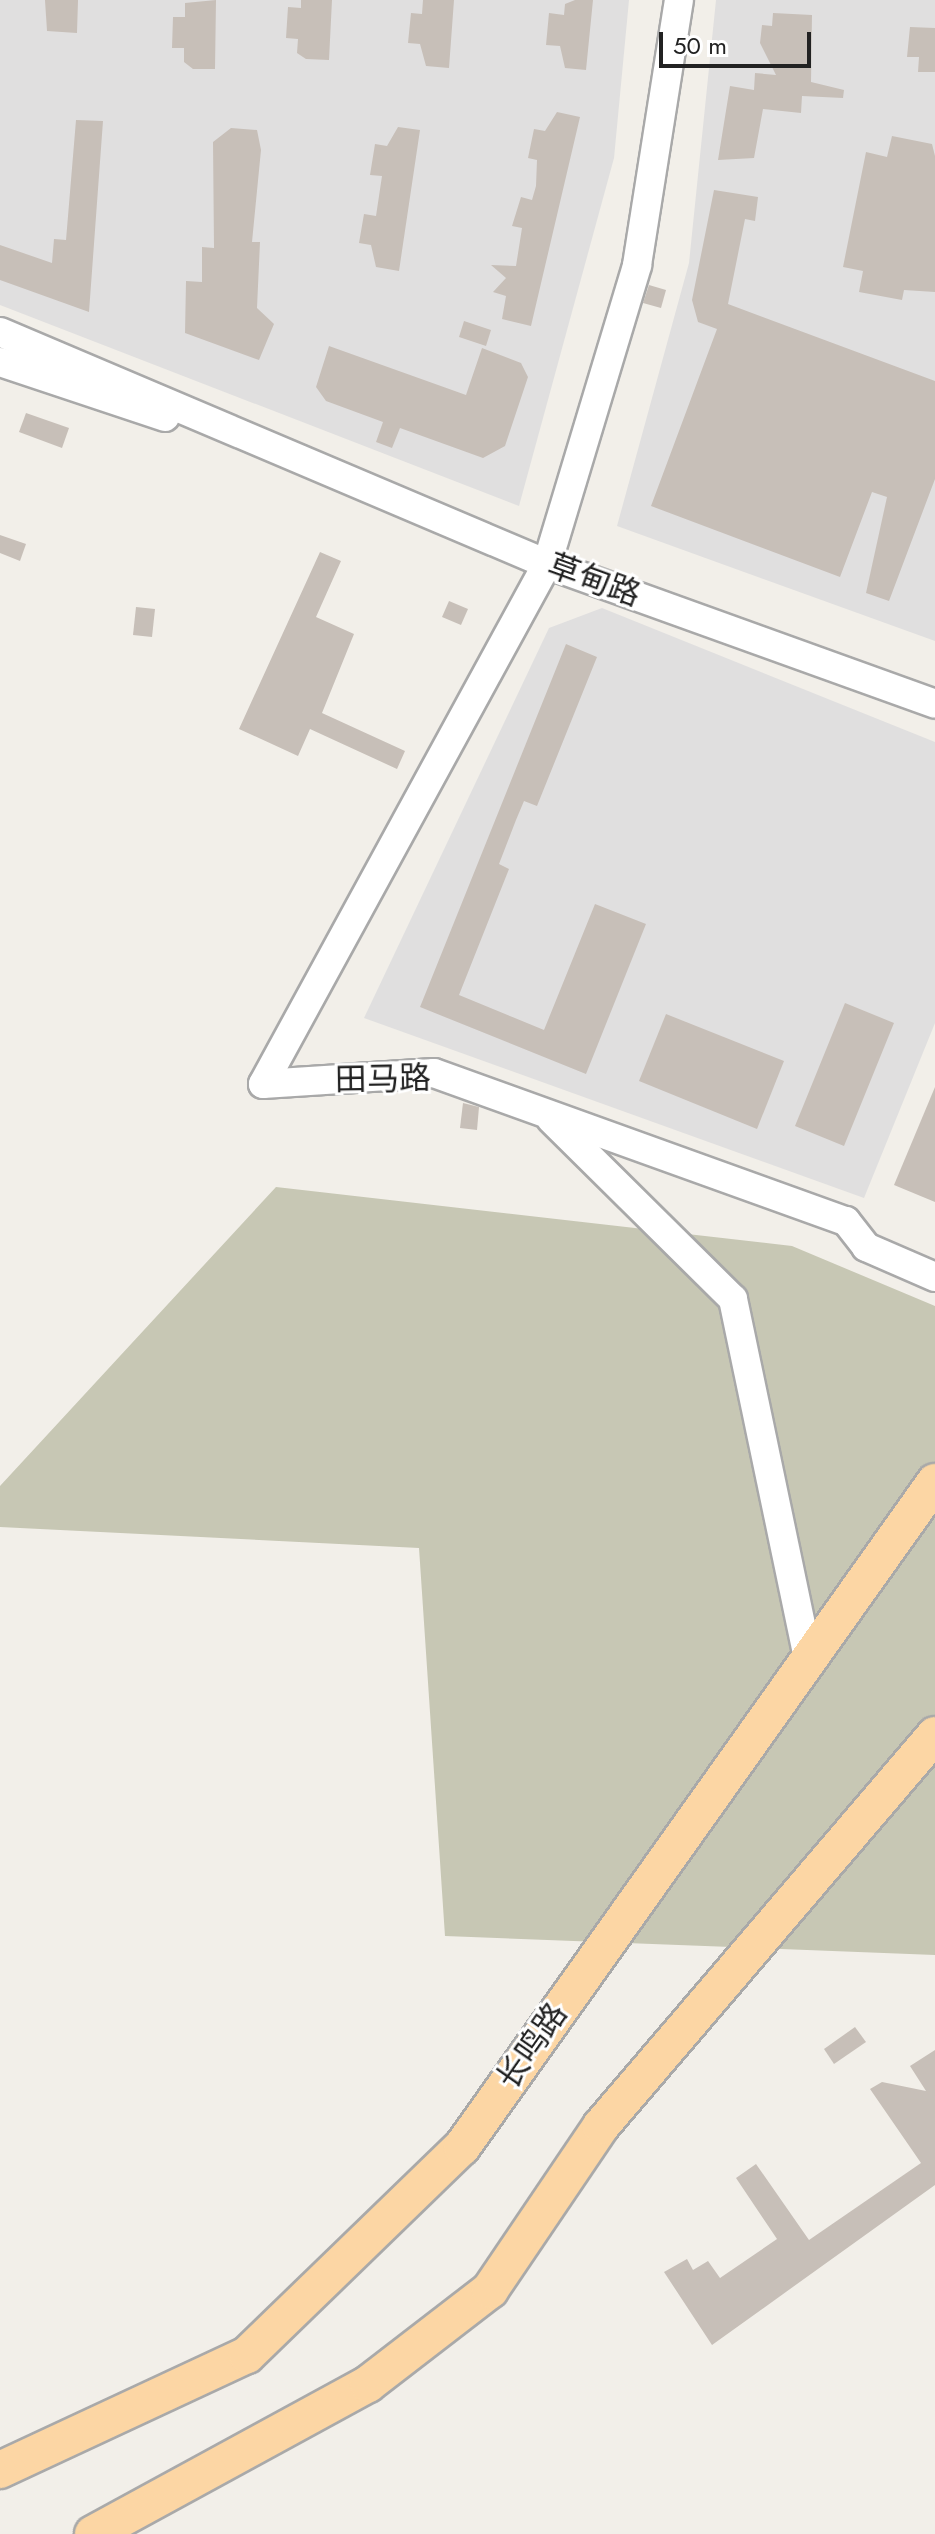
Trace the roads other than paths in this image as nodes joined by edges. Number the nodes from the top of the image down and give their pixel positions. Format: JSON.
{"nodes":[{"id":1,"x":679,"y":0,"type":"edge"},
{"id":2,"x":0,"y":332,"type":"edge"},
{"id":3,"x":0,"y":362,"type":"edge"},
{"id":4,"x":257,"y":445,"type":"junction"},
{"id":5,"x":547,"y":564,"type":"junction"},
{"id":6,"x":935,"y":704,"type":"edge"},
{"id":7,"x":545,"y":1113,"type":"junction"},
{"id":8,"x":935,"y":1277,"type":"edge"},
{"id":9,"x":935,"y":1482,"type":"edge"},
{"id":10,"x":807,"y":1652,"type":"junction"},
{"id":11,"x":935,"y":1735,"type":"edge"},
{"id":12,"x":0,"y":2470,"type":"edge"},
{"id":13,"x":93,"y":2534,"type":"edge"}],
"edges":[{"from":1,"to":5,"type":"street"},
{"from":2,"to":4,"type":"street"},
{"from":3,"to":4,"type":"street"},
{"from":4,"to":5,"type":"street","name":"草甸路"},
{"from":5,"to":6,"type":"street","name":"草甸路"},
{"from":5,"to":7,"type":"street","name":"田马路"},
{"from":7,"to":8,"type":"street","name":"田马路"},
{"from":7,"to":10,"type":"street"},
{"from":9,"to":10,"type":"main road","name":"长鸣路"},
{"from":10,"to":12,"type":"main road","name":"长鸣路"},
{"from":11,"to":13,"type":"main road"}]}
